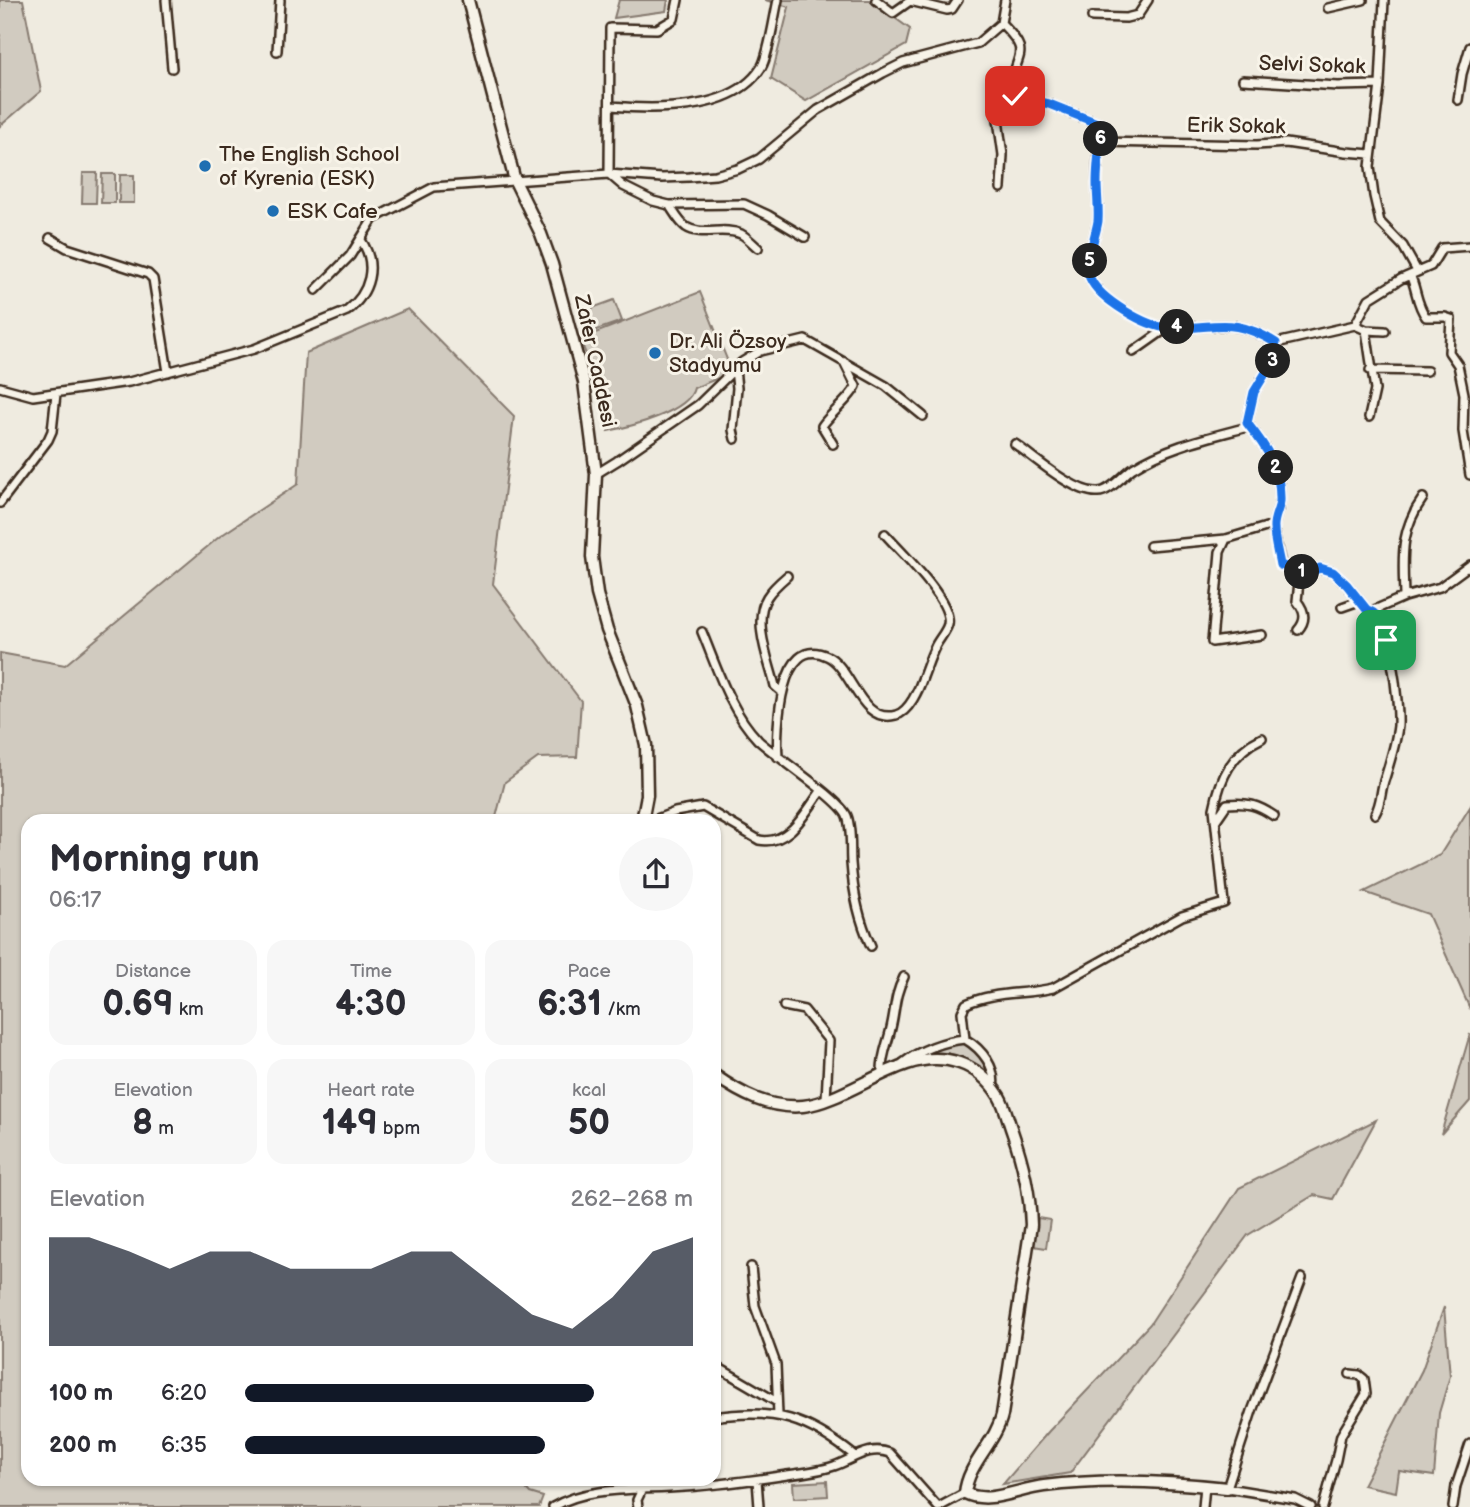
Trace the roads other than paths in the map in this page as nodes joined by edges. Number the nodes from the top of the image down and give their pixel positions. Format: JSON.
{"nodes":[{"id":1,"x":166,"y":0,"type":"edge"},
{"id":2,"x":280,"y":0,"type":"edge"},
{"id":3,"x":468,"y":0,"type":"edge"},
{"id":4,"x":678,"y":0,"type":"edge"},
{"id":5,"x":778,"y":0,"type":"edge"},
{"id":6,"x":876,"y":0,"type":"edge"},
{"id":7,"x":958,"y":0,"type":"edge"},
{"id":8,"x":1005,"y":0,"type":"edge"},
{"id":9,"x":1148,"y":0,"type":"edge"},
{"id":10,"x":1363,"y":0,"type":"edge"},
{"id":11,"x":1384,"y":0,"type":"edge"},
{"id":12,"x":1328,"y":8,"type":"dead end"},
{"id":13,"x":1092,"y":17,"type":"dead end"},
{"id":14,"x":1001,"y":23,"type":"junction"},
{"id":15,"x":1470,"y":47,"type":"edge"},
{"id":16,"x":277,"y":51,"type":"dead end"},
{"id":17,"x":172,"y":68,"type":"dead end"},
{"id":18,"x":1242,"y":80,"type":"dead end"},
{"id":19,"x":1380,"y":85,"type":"junction"},
{"id":20,"x":1010,"y":89,"type":"junction"},
{"id":21,"x":1458,"y":100,"type":"dead end"},
{"id":22,"x":611,"y":106,"type":"junction"},
{"id":23,"x":1100,"y":142,"type":"junction"},
{"id":24,"x":1371,"y":154,"type":"junction"},
{"id":25,"x":609,"y":174,"type":"junction"},
{"id":26,"x":515,"y":181,"type":"junction"},
{"id":27,"x":1001,"y":188,"type":"dead end"},
{"id":28,"x":669,"y":205,"type":"junction"},
{"id":29,"x":805,"y":237,"type":"dead end"},
{"id":30,"x":50,"y":238,"type":"dead end"},
{"id":31,"x":361,"y":240,"type":"junction"},
{"id":32,"x":1470,"y":246,"type":"edge"},
{"id":33,"x":758,"y":248,"type":"dead end"},
{"id":34,"x":1414,"y":273,"type":"junction"},
{"id":35,"x":316,"y":290,"type":"dead end"},
{"id":36,"x":1355,"y":325,"type":"junction"},
{"id":37,"x":1167,"y":328,"type":"junction"},
{"id":38,"x":1366,"y":330,"type":"junction"},
{"id":39,"x":1385,"y":331,"type":"dead end"},
{"id":40,"x":1280,"y":342,"type":"junction"},
{"id":41,"x":1133,"y":352,"type":"dead end"},
{"id":42,"x":844,"y":361,"type":"junction"},
{"id":43,"x":735,"y":369,"type":"junction"},
{"id":44,"x":1370,"y":370,"type":"junction"},
{"id":45,"x":1427,"y":371,"type":"dead end"},
{"id":46,"x":168,"y":372,"type":"junction"},
{"id":47,"x":0,"y":387,"type":"edge"},
{"id":48,"x":56,"y":394,"type":"junction"},
{"id":49,"x":923,"y":416,"type":"dead end"},
{"id":50,"x":1369,"y":417,"type":"dead end"},
{"id":51,"x":1247,"y":423,"type":"junction"},
{"id":52,"x":735,"y":439,"type":"dead end"},
{"id":53,"x":833,"y":444,"type":"dead end"},
{"id":54,"x":1015,"y":444,"type":"dead end"},
{"id":55,"x":596,"y":474,"type":"junction"},
{"id":56,"x":1470,"y":475,"type":"edge"},
{"id":57,"x":1423,"y":498,"type":"dead end"},
{"id":58,"x":0,"y":503,"type":"edge"},
{"id":59,"x":1273,"y":525,"type":"junction"},
{"id":60,"x":885,"y":534,"type":"dead end"},
{"id":61,"x":1226,"y":539,"type":"junction"},
{"id":62,"x":1150,"y":546,"type":"dead end"},
{"id":63,"x":1470,"y":565,"type":"edge"},
{"id":64,"x":1300,"y":572,"type":"junction"},
{"id":65,"x":787,"y":576,"type":"dead end"},
{"id":66,"x":1404,"y":597,"type":"junction"},
{"id":67,"x":1359,"y":601,"type":"junction"},
{"id":68,"x":1342,"y":607,"type":"dead end"},
{"id":69,"x":1373,"y":611,"type":"junction"},
{"id":70,"x":1298,"y":630,"type":"dead end"},
{"id":71,"x":702,"y":632,"type":"dead end"},
{"id":72,"x":1262,"y":635,"type":"dead end"},
{"id":73,"x":782,"y":692,"type":"junction"},
{"id":74,"x":1262,"y":738,"type":"dead end"},
{"id":75,"x":778,"y":757,"type":"junction"},
{"id":76,"x":821,"y":791,"type":"junction"},
{"id":77,"x":643,"y":814,"type":"edge"},
{"id":78,"x":670,"y":814,"type":"edge"},
{"id":79,"x":715,"y":814,"type":"edge"},
{"id":80,"x":1375,"y":814,"type":"dead end"},
{"id":81,"x":1275,"y":816,"type":"dead end"},
{"id":82,"x":721,"y":818,"type":"edge"},
{"id":83,"x":1215,"y":821,"type":"junction"},
{"id":84,"x":871,"y":946,"type":"dead end"},
{"id":85,"x":904,"y":977,"type":"dead end"},
{"id":86,"x":784,"y":1006,"type":"dead end"},
{"id":87,"x":965,"y":1039,"type":"junction"},
{"id":88,"x":898,"y":1067,"type":"junction"},
{"id":89,"x":882,"y":1073,"type":"junction"},
{"id":90,"x":721,"y":1080,"type":"edge"},
{"id":91,"x":993,"y":1088,"type":"junction"},
{"id":92,"x":826,"y":1099,"type":"junction"},
{"id":93,"x":751,"y":1267,"type":"dead end"},
{"id":94,"x":1302,"y":1278,"type":"dead end"},
{"id":95,"x":721,"y":1370,"type":"edge"},
{"id":96,"x":1350,"y":1374,"type":"dead end"},
{"id":97,"x":777,"y":1402,"type":"junction"},
{"id":98,"x":778,"y":1415,"type":"junction"},
{"id":99,"x":721,"y":1416,"type":"edge"},
{"id":100,"x":1470,"y":1444,"type":"edge"},
{"id":101,"x":855,"y":1456,"type":"junction"},
{"id":102,"x":757,"y":1480,"type":"junction"},
{"id":103,"x":721,"y":1484,"type":"edge"},
{"id":104,"x":697,"y":1486,"type":"edge"},
{"id":105,"x":1205,"y":1486,"type":"junction"},
{"id":106,"x":643,"y":1488,"type":"junction"},
{"id":107,"x":1227,"y":1488,"type":"junction"},
{"id":108,"x":965,"y":1493,"type":"junction"},
{"id":109,"x":553,"y":1507,"type":"edge"},
{"id":110,"x":638,"y":1507,"type":"edge"},
{"id":111,"x":759,"y":1507,"type":"edge"},
{"id":112,"x":938,"y":1507,"type":"edge"},
{"id":113,"x":1203,"y":1507,"type":"edge"},
{"id":114,"x":1311,"y":1507,"type":"edge"},
{"id":115,"x":1323,"y":1507,"type":"edge"},
{"id":116,"x":1452,"y":1507,"type":"edge"}],
"edges":[{"from":1,"to":17,"type":"street"},
{"from":2,"to":16,"type":"street"},
{"from":3,"to":26,"type":"street","name":"Zafer Caddesi"},
{"from":4,"to":22,"type":"street"},
{"from":5,"to":22,"type":"street"},
{"from":6,"to":7,"type":"street"},
{"from":8,"to":14,"type":"street"},
{"from":9,"to":13,"type":"street"},
{"from":10,"to":12,"type":"street"},
{"from":11,"to":19,"type":"street"},
{"from":14,"to":20,"type":"street"},
{"from":14,"to":25,"type":"street"},
{"from":15,"to":21,"type":"street"},
{"from":18,"to":19,"type":"street","name":"Selvi Sokak"},
{"from":19,"to":24,"type":"street"},
{"from":20,"to":23,"type":"street"},
{"from":20,"to":27,"type":"street"},
{"from":22,"to":25,"type":"street"},
{"from":23,"to":24,"type":"street","name":"Erik Sokak"},
{"from":23,"to":37,"type":"street"},
{"from":24,"to":34,"type":"street"},
{"from":25,"to":26,"type":"street"},
{"from":25,"to":28,"type":"street"},
{"from":26,"to":31,"type":"street"},
{"from":26,"to":55,"type":"street","name":"Zafer Caddesi"},
{"from":28,"to":29,"type":"street"},
{"from":28,"to":33,"type":"street"},
{"from":30,"to":46,"type":"street"},
{"from":31,"to":35,"type":"street"},
{"from":31,"to":46,"type":"street"},
{"from":32,"to":34,"type":"street"},
{"from":34,"to":36,"type":"street"},
{"from":34,"to":56,"type":"street"},
{"from":36,"to":38,"type":"street"},
{"from":36,"to":40,"type":"street"},
{"from":37,"to":40,"type":"street"},
{"from":37,"to":41,"type":"street"},
{"from":38,"to":39,"type":"street"},
{"from":38,"to":44,"type":"street"},
{"from":40,"to":51,"type":"street"},
{"from":42,"to":43,"type":"street"},
{"from":42,"to":49,"type":"street"},
{"from":42,"to":53,"type":"street"},
{"from":43,"to":52,"type":"street"},
{"from":43,"to":55,"type":"street"},
{"from":44,"to":45,"type":"street"},
{"from":44,"to":50,"type":"street"},
{"from":46,"to":48,"type":"street"},
{"from":47,"to":48,"type":"street"},
{"from":48,"to":58,"type":"street"},
{"from":51,"to":54,"type":"street"},
{"from":51,"to":59,"type":"street"},
{"from":55,"to":77,"type":"street","name":"Zafer Caddesi"},
{"from":57,"to":66,"type":"street"},
{"from":59,"to":61,"type":"street"},
{"from":59,"to":64,"type":"street"},
{"from":60,"to":73,"type":"street"},
{"from":61,"to":62,"type":"street"},
{"from":61,"to":72,"type":"street"},
{"from":63,"to":66,"type":"street"},
{"from":64,"to":67,"type":"street"},
{"from":64,"to":70,"type":"street"},
{"from":65,"to":73,"type":"street"},
{"from":66,"to":69,"type":"street"},
{"from":67,"to":68,"type":"street"},
{"from":67,"to":69,"type":"street"},
{"from":69,"to":80,"type":"street"},
{"from":71,"to":75,"type":"street"},
{"from":73,"to":75,"type":"street"},
{"from":74,"to":83,"type":"street"},
{"from":75,"to":76,"type":"street"},
{"from":76,"to":82,"type":"street"},
{"from":76,"to":84,"type":"street"},
{"from":78,"to":79,"type":"street"},
{"from":81,"to":83,"type":"street"},
{"from":83,"to":87,"type":"street"},
{"from":85,"to":89,"type":"street"},
{"from":86,"to":92,"type":"street"},
{"from":87,"to":88,"type":"street"},
{"from":87,"to":91,"type":"street"},
{"from":88,"to":89,"type":"street"},
{"from":88,"to":91,"type":"street"},
{"from":89,"to":92,"type":"street"},
{"from":90,"to":92,"type":"street"},
{"from":91,"to":108,"type":"street"},
{"from":93,"to":97,"type":"street"},
{"from":94,"to":107,"type":"street"},
{"from":95,"to":97,"type":"street"},
{"from":96,"to":115,"type":"street"},
{"from":97,"to":98,"type":"street"},
{"from":98,"to":99,"type":"street"},
{"from":98,"to":101,"type":"street"},
{"from":100,"to":116,"type":"street"},
{"from":101,"to":102,"type":"street"},
{"from":101,"to":112,"type":"street"},
{"from":102,"to":103,"type":"street"},
{"from":102,"to":111,"type":"street"},
{"from":104,"to":106,"type":"street"},
{"from":105,"to":107,"type":"street"},
{"from":105,"to":108,"type":"street"},
{"from":105,"to":113,"type":"street"},
{"from":106,"to":109,"type":"street"},
{"from":106,"to":110,"type":"street"},
{"from":107,"to":114,"type":"street"},
{"from":108,"to":112,"type":"street"}]}
